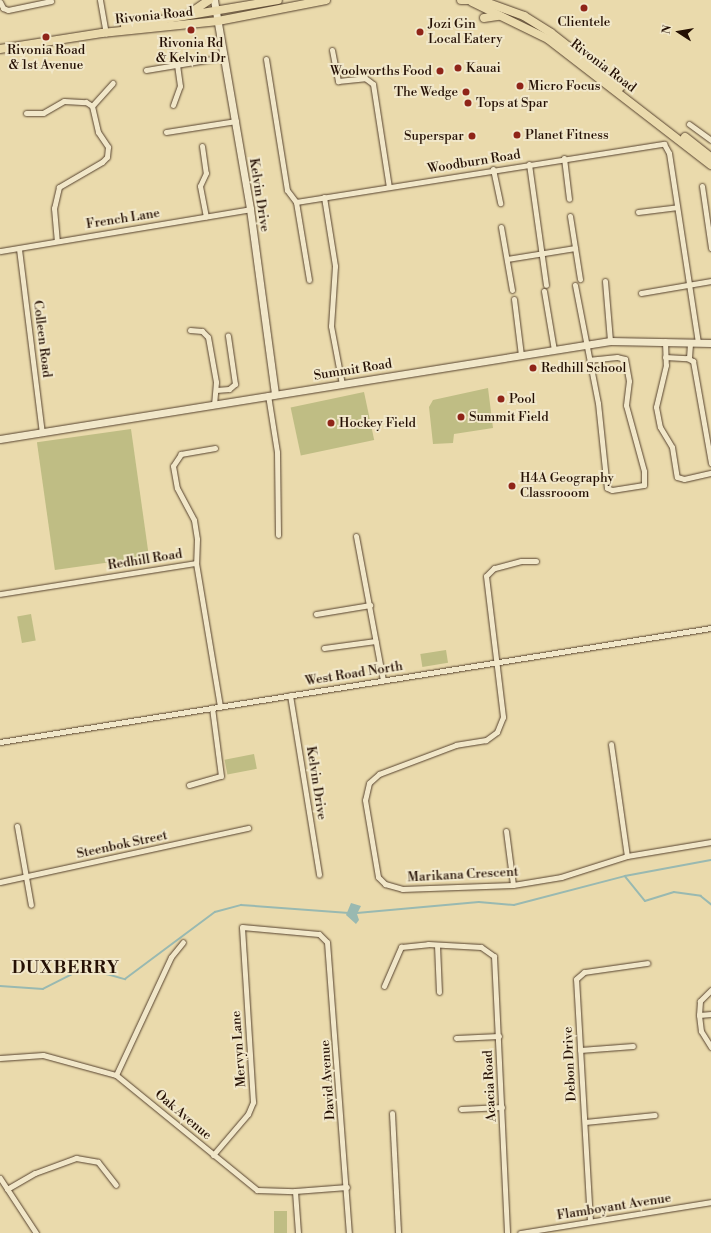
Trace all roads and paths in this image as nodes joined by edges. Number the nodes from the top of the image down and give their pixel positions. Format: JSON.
{"nodes":[{"id":1,"x":100,"y":0,"type":"edge"},
{"id":2,"x":209,"y":0,"type":"edge"},
{"id":3,"x":214,"y":0,"type":"edge"},
{"id":4,"x":278,"y":0,"type":"edge"},
{"id":5,"x":326,"y":0,"type":"edge"},
{"id":6,"x":461,"y":0,"type":"edge"},
{"id":7,"x":499,"y":0,"type":"edge"},
{"id":8,"x":51,"y":1,"type":"edge"},
{"id":9,"x":0,"y":2,"type":"edge"},
{"id":10,"x":480,"y":2,"type":"edge"},
{"id":11,"x":216,"y":11,"type":"junction"},
{"id":12,"x":507,"y":13,"type":"junction"},
{"id":13,"x":180,"y":17,"type":"junction"},
{"id":14,"x":484,"y":18,"type":"dead end"},
{"id":15,"x":218,"y":21,"type":"junction"},
{"id":16,"x":105,"y":32,"type":"junction"},
{"id":17,"x":0,"y":49,"type":"edge"},
{"id":18,"x":332,"y":50,"type":"dead end"},
{"id":19,"x":224,"y":57,"type":"junction"},
{"id":20,"x":266,"y":59,"type":"dead end"},
{"id":21,"x":177,"y":64,"type":"junction"},
{"id":22,"x":146,"y":70,"type":"dead end"},
{"id":23,"x":113,"y":83,"type":"dead end"},
{"id":24,"x":173,"y":105,"type":"dead end"},
{"id":25,"x":92,"y":106,"type":"junction"},
{"id":26,"x":26,"y":113,"type":"dead end"},
{"id":27,"x":236,"y":121,"type":"junction"},
{"id":28,"x":689,"y":124,"type":"dead end"},
{"id":29,"x":166,"y":132,"type":"dead end"},
{"id":30,"x":711,"y":140,"type":"edge"},
{"id":31,"x":202,"y":146,"type":"dead end"},
{"id":32,"x":711,"y":157,"type":"edge"},
{"id":33,"x":564,"y":158,"type":"junction"},
{"id":34,"x":529,"y":164,"type":"junction"},
{"id":35,"x":711,"y":165,"type":"edge"},
{"id":36,"x":493,"y":169,"type":"junction"},
{"id":37,"x":702,"y":186,"type":"dead end"},
{"id":38,"x":389,"y":187,"type":"junction"},
{"id":39,"x":324,"y":197,"type":"junction"},
{"id":40,"x":569,"y":199,"type":"dead end"},
{"id":41,"x":296,"y":202,"type":"junction"},
{"id":42,"x":500,"y":204,"type":"dead end"},
{"id":43,"x":676,"y":207,"type":"junction"},
{"id":44,"x":250,"y":209,"type":"junction"},
{"id":45,"x":638,"y":212,"type":"dead end"},
{"id":46,"x":206,"y":216,"type":"junction"},
{"id":47,"x":570,"y":216,"type":"dead end"},
{"id":48,"x":501,"y":226,"type":"dead end"},
{"id":49,"x":710,"y":238,"type":"edge"},
{"id":50,"x":57,"y":240,"type":"junction"},
{"id":51,"x":19,"y":248,"type":"junction"},
{"id":52,"x":575,"y":248,"type":"junction"},
{"id":53,"x":711,"y":248,"type":"edge"},
{"id":54,"x":0,"y":252,"type":"edge"},
{"id":55,"x":542,"y":253,"type":"junction"},
{"id":56,"x":507,"y":258,"type":"junction"},
{"id":57,"x":580,"y":279,"type":"dead end"},
{"id":58,"x":309,"y":280,"type":"dead end"},
{"id":59,"x":606,"y":281,"type":"dead end"},
{"id":60,"x":711,"y":281,"type":"edge"},
{"id":61,"x":546,"y":285,"type":"dead end"},
{"id":62,"x":575,"y":285,"type":"dead end"},
{"id":63,"x":688,"y":285,"type":"junction"},
{"id":64,"x":512,"y":290,"type":"dead end"},
{"id":65,"x":544,"y":291,"type":"dead end"},
{"id":66,"x":641,"y":293,"type":"dead end"},
{"id":67,"x":514,"y":299,"type":"dead end"},
{"id":68,"x":190,"y":330,"type":"dead end"},
{"id":69,"x":228,"y":336,"type":"dead end"},
{"id":70,"x":610,"y":340,"type":"junction"},
{"id":71,"x":665,"y":341,"type":"junction"},
{"id":72,"x":690,"y":342,"type":"junction"},
{"id":73,"x":698,"y":343,"type":"junction"},
{"id":74,"x":711,"y":343,"type":"edge"},
{"id":75,"x":588,"y":345,"type":"junction"},
{"id":76,"x":554,"y":350,"type":"junction"},
{"id":77,"x":522,"y":355,"type":"junction"},
{"id":78,"x":665,"y":357,"type":"junction"},
{"id":79,"x":689,"y":358,"type":"junction"},
{"id":80,"x":590,"y":360,"type":"junction"},
{"id":81,"x":342,"y":384,"type":"junction"},
{"id":82,"x":216,"y":390,"type":"junction"},
{"id":83,"x":271,"y":394,"type":"junction"},
{"id":84,"x":214,"y":405,"type":"junction"},
{"id":85,"x":42,"y":433,"type":"junction"},
{"id":86,"x":0,"y":439,"type":"edge"},
{"id":87,"x":215,"y":448,"type":"dead end"},
{"id":88,"x":711,"y":463,"type":"edge"},
{"id":89,"x":711,"y":473,"type":"edge"},
{"id":90,"x":278,"y":535,"type":"dead end"},
{"id":91,"x":356,"y":536,"type":"dead end"},
{"id":92,"x":536,"y":561,"type":"dead end"},
{"id":93,"x":196,"y":563,"type":"junction"},
{"id":94,"x":0,"y":594,"type":"edge"},
{"id":95,"x":370,"y":605,"type":"junction"},
{"id":96,"x":316,"y":614,"type":"dead end"},
{"id":97,"x":711,"y":628,"type":"edge"},
{"id":98,"x":376,"y":641,"type":"junction"},
{"id":99,"x":324,"y":648,"type":"dead end"},
{"id":100,"x":496,"y":663,"type":"junction"},
{"id":101,"x":383,"y":680,"type":"junction"},
{"id":102,"x":290,"y":695,"type":"junction"},
{"id":103,"x":220,"y":707,"type":"junction"},
{"id":104,"x":212,"y":708,"type":"junction"},
{"id":105,"x":0,"y":742,"type":"edge"},
{"id":106,"x":611,"y":744,"type":"dead end"},
{"id":107,"x":189,"y":785,"type":"dead end"},
{"id":108,"x":17,"y":826,"type":"dead end"},
{"id":109,"x":248,"y":828,"type":"dead end"},
{"id":110,"x":506,"y":831,"type":"dead end"},
{"id":111,"x":711,"y":842,"type":"edge"},
{"id":112,"x":627,"y":856,"type":"junction"},
{"id":113,"x":319,"y":875,"type":"dead end"},
{"id":114,"x":27,"y":876,"type":"junction"},
{"id":115,"x":0,"y":882,"type":"edge"},
{"id":116,"x":513,"y":885,"type":"junction"},
{"id":117,"x":31,"y":905,"type":"dead end"},
{"id":118,"x":315,"y":933,"type":"joint"},
{"id":119,"x":183,"y":942,"type":"dead end"},
{"id":120,"x":437,"y":945,"type":"junction"},
{"id":121,"x":647,"y":963,"type":"dead end"},
{"id":122,"x":384,"y":986,"type":"dead end"},
{"id":123,"x":711,"y":990,"type":"edge"},
{"id":124,"x":439,"y":992,"type":"dead end"},
{"id":125,"x":711,"y":1014,"type":"edge"},
{"id":126,"x":699,"y":1015,"type":"junction"},
{"id":127,"x":499,"y":1036,"type":"junction"},
{"id":128,"x":456,"y":1038,"type":"dead end"},
{"id":129,"x":633,"y":1046,"type":"dead end"},
{"id":130,"x":711,"y":1047,"type":"edge"},
{"id":131,"x":580,"y":1050,"type":"junction"},
{"id":132,"x":0,"y":1058,"type":"edge"},
{"id":133,"x":116,"y":1075,"type":"junction"},
{"id":134,"x":502,"y":1107,"type":"junction"},
{"id":135,"x":461,"y":1109,"type":"dead end"},
{"id":136,"x":392,"y":1113,"type":"dead end"},
{"id":137,"x":655,"y":1116,"type":"dead end"},
{"id":138,"x":584,"y":1122,"type":"junction"},
{"id":139,"x":213,"y":1155,"type":"junction"},
{"id":140,"x":0,"y":1178,"type":"edge"},
{"id":141,"x":116,"y":1185,"type":"dead end"},
{"id":142,"x":347,"y":1188,"type":"junction"},
{"id":143,"x":7,"y":1189,"type":"junction"},
{"id":144,"x":295,"y":1192,"type":"junction"},
{"id":145,"x":711,"y":1204,"type":"edge"},
{"id":146,"x":590,"y":1221,"type":"junction"},
{"id":147,"x":36,"y":1233,"type":"edge"},
{"id":148,"x":298,"y":1233,"type":"edge"},
{"id":149,"x":349,"y":1233,"type":"edge"},
{"id":150,"x":398,"y":1233,"type":"edge"},
{"id":151,"x":507,"y":1233,"type":"edge"},
{"id":152,"x":520,"y":1233,"type":"edge"}],
"edges":[{"from":1,"to":16,"type":"street"},
{"from":2,"to":13,"type":"main road"},
{"from":3,"to":11,"type":"main road","name":"Kelvin Drive"},
{"from":4,"to":11,"type":"main road","name":"Rivonia Road"},
{"from":5,"to":15,"type":"main road","name":"Rivonia Road"},
{"from":6,"to":10,"type":"main road","name":"Rivonia Road"},
{"from":7,"to":12,"type":"main road"},
{"from":8,"to":9,"type":"street"},
{"from":10,"to":12,"type":"main road","name":"Rivonia Road"},
{"from":11,"to":13,"type":"main road","name":"Rivonia Road"},
{"from":11,"to":15,"type":"main road","name":"Kelvin Drive"},
{"from":12,"to":14,"type":"main road"},
{"from":12,"to":32,"type":"main road","name":"Rivonia Road"},
{"from":12,"to":35,"type":"main road","name":"Rivonia Road"},
{"from":13,"to":16,"type":"main road","name":"Rivonia Road"},
{"from":15,"to":16,"type":"main road","name":"Rivonia Road"},
{"from":15,"to":19,"type":"main road","name":"Kelvin Drive"},
{"from":16,"to":17,"type":"main road","name":"Rivonia Road"},
{"from":18,"to":38,"type":"street"},
{"from":19,"to":21,"type":"street"},
{"from":19,"to":27,"type":"main road","name":"Kelvin Drive"},
{"from":20,"to":41,"type":"street"},
{"from":21,"to":22,"type":"street"},
{"from":21,"to":24,"type":"street"},
{"from":23,"to":25,"type":"street"},
{"from":25,"to":26,"type":"street"},
{"from":25,"to":50,"type":"street"},
{"from":27,"to":29,"type":"street"},
{"from":27,"to":44,"type":"main road","name":"Kelvin Drive"},
{"from":28,"to":30,"type":"street"},
{"from":31,"to":46,"type":"street"},
{"from":33,"to":34,"type":"street","name":"Woodburn Road"},
{"from":33,"to":40,"type":"street"},
{"from":33,"to":43,"type":"street","name":"Woodburn Road"},
{"from":34,"to":36,"type":"street","name":"Woodburn Road"},
{"from":34,"to":55,"type":"street"},
{"from":36,"to":38,"type":"street","name":"Woodburn Road"},
{"from":36,"to":42,"type":"street"},
{"from":37,"to":49,"type":"street"},
{"from":38,"to":39,"type":"street","name":"Woodburn Road"},
{"from":39,"to":41,"type":"street","name":"Woodburn Road"},
{"from":39,"to":81,"type":"street"},
{"from":41,"to":58,"type":"street"},
{"from":43,"to":45,"type":"street"},
{"from":43,"to":63,"type":"street","name":"Woodburn Road"},
{"from":44,"to":46,"type":"street","name":"French Lane"},
{"from":44,"to":83,"type":"main road","name":"Kelvin Drive"},
{"from":46,"to":50,"type":"street","name":"French Lane"},
{"from":47,"to":52,"type":"street"},
{"from":48,"to":56,"type":"street"},
{"from":49,"to":53,"type":"street"},
{"from":50,"to":51,"type":"street","name":"French Lane"},
{"from":51,"to":54,"type":"street","name":"French Lane"},
{"from":51,"to":85,"type":"street","name":"Colleen Road"},
{"from":52,"to":55,"type":"street"},
{"from":52,"to":57,"type":"street"},
{"from":55,"to":56,"type":"street"},
{"from":55,"to":61,"type":"street"},
{"from":56,"to":64,"type":"street"},
{"from":59,"to":70,"type":"street"},
{"from":60,"to":63,"type":"street"},
{"from":62,"to":75,"type":"street"},
{"from":63,"to":66,"type":"street"},
{"from":63,"to":73,"type":"street","name":"Woodburn Road"},
{"from":65,"to":76,"type":"street"},
{"from":67,"to":77,"type":"street"},
{"from":68,"to":82,"type":"street"},
{"from":69,"to":82,"type":"street"},
{"from":70,"to":71,"type":"main road","name":"Summit Road"},
{"from":70,"to":75,"type":"main road","name":"Summit Road"},
{"from":71,"to":72,"type":"main road","name":"Summit Road"},
{"from":71,"to":78,"type":"street"},
{"from":72,"to":73,"type":"main road","name":"Summit Road"},
{"from":72,"to":79,"type":"street"},
{"from":73,"to":74,"type":"main road","name":"Summit Road"},
{"from":75,"to":76,"type":"main road","name":"Summit Road"},
{"from":75,"to":80,"type":"street"},
{"from":76,"to":77,"type":"main road","name":"Summit Road"},
{"from":77,"to":81,"type":"main road","name":"Summit Road"},
{"from":78,"to":79,"type":"street"},
{"from":78,"to":89,"type":"street"},
{"from":79,"to":88,"type":"street"},
{"from":80,"to":80,"type":"street"},
{"from":81,"to":83,"type":"main road","name":"Summit Road"},
{"from":82,"to":84,"type":"street"},
{"from":83,"to":84,"type":"main road","name":"Summit Road"},
{"from":83,"to":90,"type":"street"},
{"from":84,"to":85,"type":"main road","name":"Summit Road"},
{"from":85,"to":86,"type":"main road","name":"Summit Road"},
{"from":87,"to":93,"type":"street"},
{"from":91,"to":95,"type":"street"},
{"from":92,"to":100,"type":"street","name":"Marikana Crescent"},
{"from":93,"to":94,"type":"street","name":"Redhill Road"},
{"from":93,"to":103,"type":"street","name":"Redhill Road"},
{"from":95,"to":96,"type":"street"},
{"from":95,"to":98,"type":"street"},
{"from":97,"to":100,"type":"street","name":"West Road North"},
{"from":98,"to":99,"type":"street"},
{"from":98,"to":101,"type":"street"},
{"from":100,"to":101,"type":"street","name":"West Road North"},
{"from":100,"to":116,"type":"street","name":"Marikana Crescent"},
{"from":101,"to":102,"type":"street","name":"West Road North"},
{"from":102,"to":103,"type":"street","name":"West Road North"},
{"from":102,"to":113,"type":"street","name":"Kelvin Drive"},
{"from":103,"to":104,"type":"street","name":"West Road North"},
{"from":104,"to":105,"type":"street","name":"West Road North"},
{"from":104,"to":107,"type":"street"},
{"from":106,"to":112,"type":"street"},
{"from":108,"to":114,"type":"street"},
{"from":109,"to":114,"type":"street","name":"Steenbok Street"},
{"from":110,"to":116,"type":"street"},
{"from":111,"to":112,"type":"street","name":"Marikana Crescent"},
{"from":112,"to":116,"type":"street","name":"Marikana Crescent"},
{"from":114,"to":115,"type":"street","name":"Steenbok Street"},
{"from":114,"to":117,"type":"street"},
{"from":118,"to":139,"type":"street","name":"Mervyn Lane"},
{"from":118,"to":142,"type":"street","name":"David Avenue"},
{"from":119,"to":133,"type":"street"},
{"from":120,"to":122,"type":"street"},
{"from":120,"to":124,"type":"street"},
{"from":120,"to":127,"type":"street","name":"Acacia Road"},
{"from":121,"to":131,"type":"street","name":"Debon Drive"},
{"from":123,"to":126,"type":"street"},
{"from":125,"to":126,"type":"street"},
{"from":126,"to":130,"type":"street"},
{"from":127,"to":128,"type":"street"},
{"from":127,"to":134,"type":"street","name":"Acacia Road"},
{"from":129,"to":131,"type":"street"},
{"from":131,"to":138,"type":"street","name":"Debon Drive"},
{"from":132,"to":133,"type":"street","name":"Oak Avenue"},
{"from":133,"to":139,"type":"street","name":"Oak Avenue"},
{"from":134,"to":135,"type":"street"},
{"from":134,"to":151,"type":"street","name":"Acacia Road"},
{"from":136,"to":150,"type":"street"},
{"from":137,"to":138,"type":"street"},
{"from":138,"to":146,"type":"street","name":"Debon Drive"},
{"from":139,"to":144,"type":"street","name":"Oak Avenue"},
{"from":140,"to":143,"type":"street"},
{"from":141,"to":143,"type":"street"},
{"from":142,"to":144,"type":"street","name":"Oak Avenue"},
{"from":142,"to":149,"type":"street","name":"David Avenue"},
{"from":143,"to":147,"type":"street"},
{"from":144,"to":148,"type":"street"},
{"from":145,"to":146,"type":"street","name":"Flamboyant Avenue"},
{"from":146,"to":152,"type":"street","name":"Flamboyant Avenue"}]}
